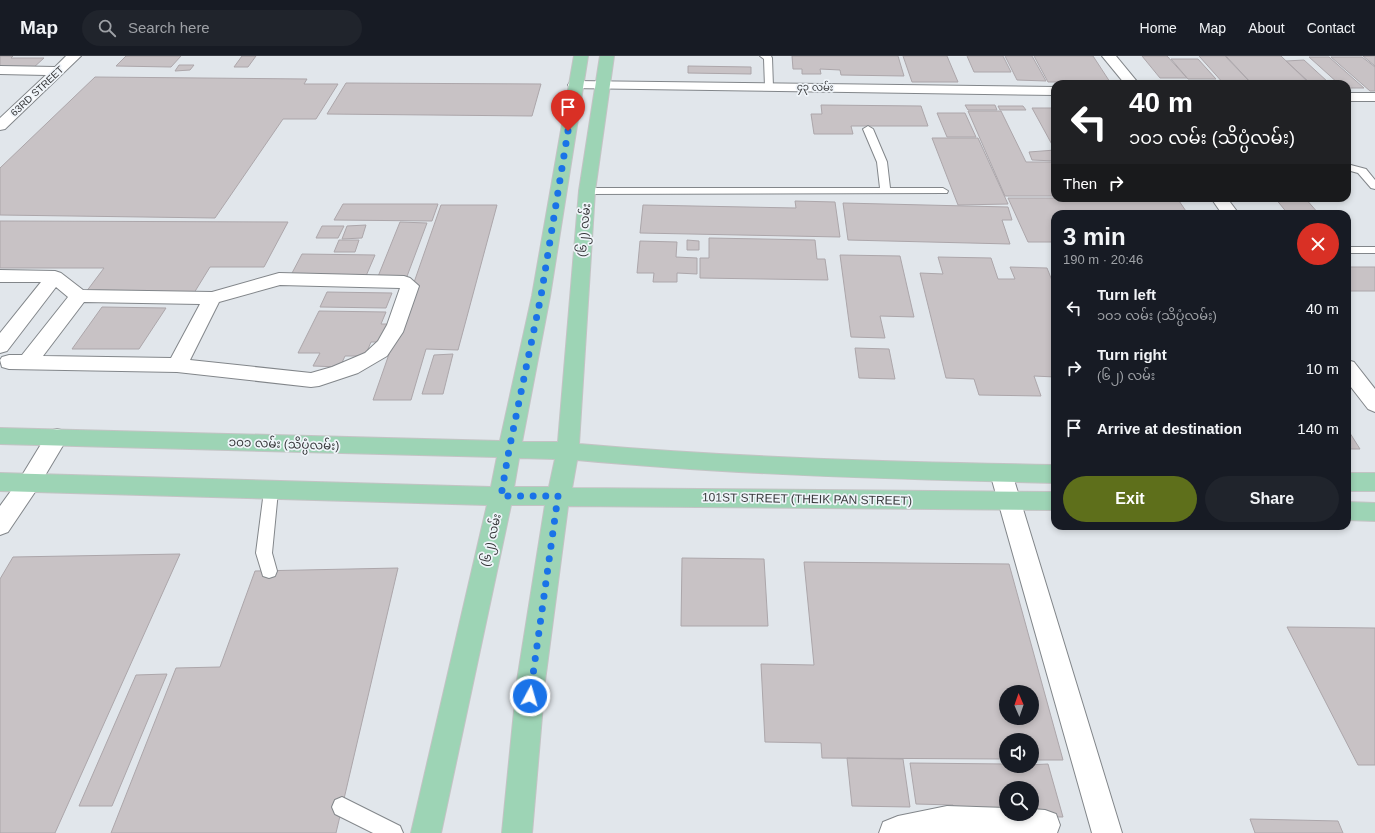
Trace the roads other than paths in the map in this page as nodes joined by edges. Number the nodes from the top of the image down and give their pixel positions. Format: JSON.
{"nodes":[{"id":1,"x":74,"y":56,"type":"edge"},
{"id":2,"x":581,"y":56,"type":"edge"},
{"id":3,"x":607,"y":56,"type":"edge"},
{"id":4,"x":764,"y":56,"type":"edge"},
{"id":5,"x":1109,"y":56,"type":"edge"},
{"id":6,"x":0,"y":70,"type":"edge"},
{"id":7,"x":58,"y":71,"type":"junction"},
{"id":8,"x":1129,"y":80,"type":"edge"},
{"id":9,"x":575,"y":85,"type":"junction"},
{"id":10,"x":603,"y":85,"type":"junction"},
{"id":11,"x":769,"y":87,"type":"junction"},
{"id":12,"x":1051,"y":91,"type":"edge"},
{"id":13,"x":1351,"y":97,"type":"edge"},
{"id":14,"x":1375,"y":98,"type":"edge"},
{"id":15,"x":0,"y":126,"type":"edge"},
{"id":16,"x":868,"y":129,"type":"dead end"},
{"id":17,"x":1351,"y":168,"type":"edge"},
{"id":18,"x":1362,"y":171,"type":"junction"},
{"id":19,"x":1375,"y":171,"type":"edge"},
{"id":20,"x":1375,"y":186,"type":"edge"},
{"id":21,"x":587,"y":191,"type":"junction"},
{"id":22,"x":885,"y":191,"type":"junction"},
{"id":23,"x":943,"y":191,"type":"dead end"},
{"id":24,"x":1351,"y":250,"type":"edge"},
{"id":25,"x":1375,"y":250,"type":"edge"},
{"id":26,"x":0,"y":276,"type":"edge"},
{"id":27,"x":55,"y":276,"type":"junction"},
{"id":28,"x":79,"y":296,"type":"junction"},
{"id":29,"x":212,"y":298,"type":"junction"},
{"id":30,"x":7,"y":361,"type":"edge"},
{"id":31,"x":177,"y":365,"type":"junction"},
{"id":32,"x":1351,"y":372,"type":"edge"},
{"id":33,"x":1375,"y":404,"type":"edge"},
{"id":34,"x":0,"y":436,"type":"edge"},
{"id":35,"x":57,"y":437,"type":"junction"},
{"id":36,"x":509,"y":450,"type":"junction"},
{"id":37,"x":568,"y":452,"type":"junction"},
{"id":38,"x":1001,"y":473,"type":"junction"},
{"id":39,"x":1051,"y":474,"type":"edge"},
{"id":40,"x":0,"y":482,"type":"edge"},
{"id":41,"x":1351,"y":482,"type":"edge"},
{"id":42,"x":1375,"y":482,"type":"edge"},
{"id":43,"x":29,"y":483,"type":"junction"},
{"id":44,"x":270,"y":490,"type":"junction"},
{"id":45,"x":501,"y":496,"type":"junction"},
{"id":46,"x":558,"y":496,"type":"junction"},
{"id":47,"x":1010,"y":500,"type":"junction"},
{"id":48,"x":1051,"y":501,"type":"edge"},
{"id":49,"x":1351,"y":511,"type":"edge"},
{"id":50,"x":1375,"y":512,"type":"edge"},
{"id":51,"x":0,"y":525,"type":"edge"},
{"id":52,"x":269,"y":571,"type":"dead end"},
{"id":53,"x":342,"y":807,"type":"dead end"},
{"id":54,"x":1044,"y":825,"type":"dead end"},
{"id":55,"x":393,"y":833,"type":"edge"},
{"id":56,"x":426,"y":833,"type":"edge"},
{"id":57,"x":517,"y":833,"type":"edge"},
{"id":58,"x":894,"y":833,"type":"edge"},
{"id":59,"x":1107,"y":833,"type":"edge"}],
"edges":[{"from":1,"to":7,"type":"street","name":"63RD STREET"},
{"from":2,"to":9,"type":"main road","name":"(၆၂) လမ်း"},
{"from":3,"to":10,"type":"main road","name":"(၆၂) လမ်း"},
{"from":4,"to":11,"type":"lane"},
{"from":5,"to":8,"type":"street"},
{"from":6,"to":7,"type":"street"},
{"from":7,"to":15,"type":"street","name":"63RD STREET"},
{"from":9,"to":10,"type":"street","name":"၄၃ လမ်း"},
{"from":9,"to":36,"type":"main road","name":"(၆၂) လမ်း"},
{"from":10,"to":11,"type":"street","name":"၄၃ လမ်း"},
{"from":10,"to":21,"type":"main road","name":"(၆၂) လမ်း"},
{"from":11,"to":12,"type":"street","name":"၄၃ လမ်း"},
{"from":13,"to":14,"type":"street"},
{"from":16,"to":22,"type":"lane"},
{"from":17,"to":18,"type":"lane"},
{"from":18,"to":19,"type":"lane"},
{"from":18,"to":20,"type":"lane"},
{"from":21,"to":22,"type":"lane"},
{"from":21,"to":37,"type":"main road","name":"(၆၂) လမ်း"},
{"from":22,"to":23,"type":"lane"},
{"from":24,"to":25,"type":"lane"},
{"from":26,"to":27,"type":"street"},
{"from":27,"to":28,"type":"street"},
{"from":27,"to":30,"type":"street"},
{"from":28,"to":29,"type":"street"},
{"from":28,"to":30,"type":"street"},
{"from":29,"to":31,"type":"street"},
{"from":29,"to":31,"type":"street"},
{"from":30,"to":31,"type":"street"},
{"from":32,"to":33,"type":"street"},
{"from":34,"to":35,"type":"main road","name":"၁၀၁ လမ်း (သိပ္ပံလမ်း)"},
{"from":35,"to":36,"type":"main road","name":"၁၀၁ လမ်း (သိပ္ပံလမ်း)"},
{"from":35,"to":43,"type":"street"},
{"from":36,"to":37,"type":"main road","name":"၁၀၁ လမ်း (သိပ္ပံလမ်း)"},
{"from":36,"to":45,"type":"main road","name":"(၆၂) လမ်း"},
{"from":37,"to":38,"type":"main road"},
{"from":37,"to":46,"type":"main road","name":"(၆၂) လမ်း"},
{"from":38,"to":39,"type":"main road"},
{"from":38,"to":47,"type":"street"},
{"from":40,"to":43,"type":"main road"},
{"from":41,"to":42,"type":"main road"},
{"from":43,"to":44,"type":"main road"},
{"from":43,"to":51,"type":"street"},
{"from":44,"to":45,"type":"main road"},
{"from":44,"to":52,"type":"lane"},
{"from":45,"to":46,"type":"main road"},
{"from":45,"to":56,"type":"main road","name":"(၆၂) လမ်း"},
{"from":46,"to":47,"type":"main road","name":"101ST STREET (THEIK PAN STREET)"},
{"from":46,"to":57,"type":"main road","name":"(၆၂) လမ်း"},
{"from":47,"to":48,"type":"main road","name":"101ST STREET (THEIK PAN STREET)"},
{"from":47,"to":59,"type":"street"},
{"from":49,"to":50,"type":"main road"},
{"from":53,"to":55,"type":"lane"},
{"from":54,"to":58,"type":"street"}]}
